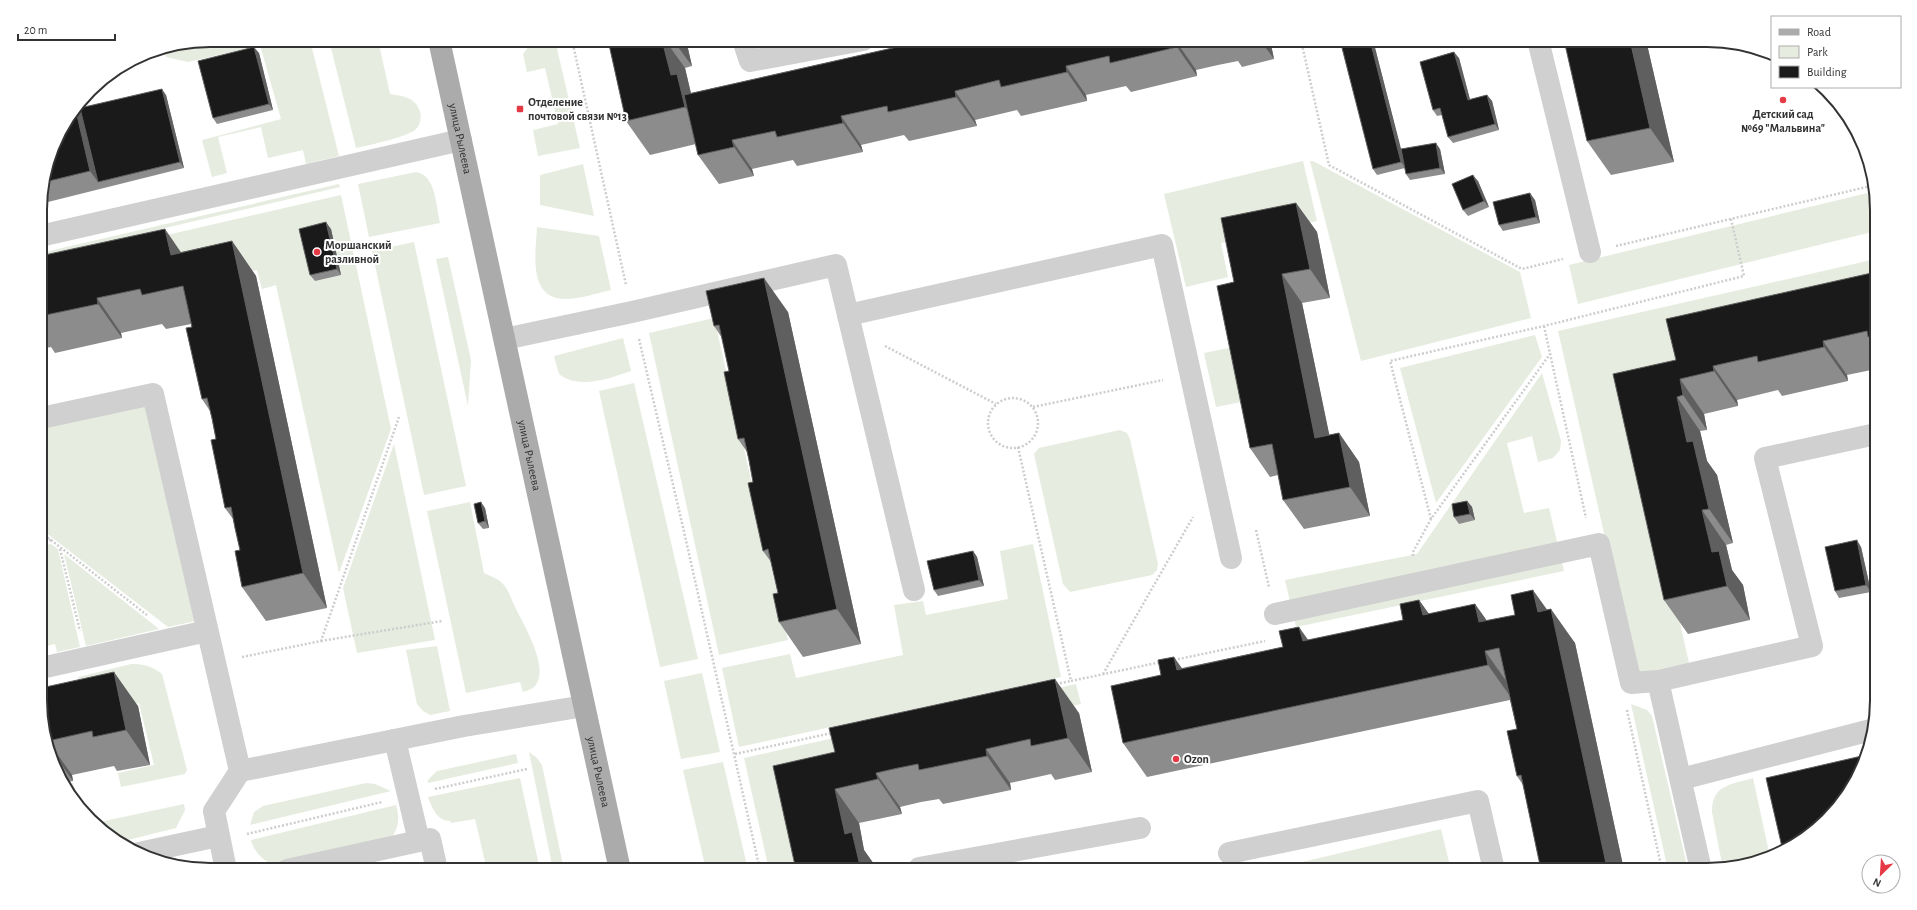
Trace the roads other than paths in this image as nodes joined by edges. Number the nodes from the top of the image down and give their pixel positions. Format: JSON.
{"nodes":[{"id":1,"x":441,"y":47,"type":"edge"},
{"id":2,"x":745,"y":47,"type":"edge"},
{"id":3,"x":825,"y":47,"type":"edge"},
{"id":4,"x":1540,"y":47,"type":"edge"},
{"id":5,"x":461,"y":140,"type":"junction"},
{"id":6,"x":47,"y":234,"type":"edge"},
{"id":7,"x":1590,"y":252,"type":"road end"},
{"id":8,"x":850,"y":322,"type":"junction"},
{"id":9,"x":505,"y":339,"type":"junction"},
{"id":10,"x":47,"y":417,"type":"edge"},
{"id":11,"x":1870,"y":435,"type":"edge"},
{"id":12,"x":1231,"y":558,"type":"dead end"},
{"id":13,"x":914,"y":590,"type":"dead end"},
{"id":14,"x":1274,"y":614,"type":"road end"},
{"id":15,"x":207,"y":631,"type":"junction"},
{"id":16,"x":47,"y":667,"type":"edge"},
{"id":17,"x":1658,"y":681,"type":"junction"},
{"id":18,"x":584,"y":706,"type":"junction"},
{"id":19,"x":1867,"y":731,"type":"edge"},
{"id":20,"x":395,"y":740,"type":"junction"},
{"id":21,"x":240,"y":771,"type":"junction"},
{"id":22,"x":1681,"y":779,"type":"junction"},
{"id":23,"x":1140,"y":828,"type":"dead end"},
{"id":24,"x":218,"y":838,"type":"junction"},
{"id":25,"x":419,"y":841,"type":"junction"},
{"id":26,"x":148,"y":851,"type":"edge"},
{"id":27,"x":1229,"y":853,"type":"dead end"},
{"id":28,"x":224,"y":863,"type":"edge"},
{"id":29,"x":319,"y":863,"type":"edge"},
{"id":30,"x":435,"y":863,"type":"edge"},
{"id":31,"x":618,"y":863,"type":"edge"},
{"id":32,"x":947,"y":863,"type":"edge"},
{"id":33,"x":1492,"y":863,"type":"edge"},
{"id":34,"x":1700,"y":863,"type":"edge"}],
"edges":[{"from":1,"to":5,"type":"main road","name":"улица Рылеева"},
{"from":2,"to":3,"type":"lane"},
{"from":4,"to":7,"type":"lane"},
{"from":5,"to":6,"type":"lane"},
{"from":5,"to":9,"type":"main road","name":"улица Рылеева"},
{"from":8,"to":9,"type":"lane"},
{"from":8,"to":12,"type":"lane"},
{"from":8,"to":13,"type":"lane"},
{"from":9,"to":18,"type":"main road","name":"улица Рылеева"},
{"from":10,"to":15,"type":"lane"},
{"from":11,"to":17,"type":"lane"},
{"from":14,"to":17,"type":"lane"},
{"from":15,"to":16,"type":"lane"},
{"from":15,"to":21,"type":"lane"},
{"from":17,"to":22,"type":"lane"},
{"from":18,"to":20,"type":"lane"},
{"from":18,"to":31,"type":"main road","name":"улица Рылеева"},
{"from":19,"to":22,"type":"lane"},
{"from":20,"to":21,"type":"lane"},
{"from":20,"to":25,"type":"lane"},
{"from":21,"to":24,"type":"lane"},
{"from":22,"to":34,"type":"lane"},
{"from":23,"to":32,"type":"lane"},
{"from":24,"to":26,"type":"lane"},
{"from":24,"to":28,"type":"lane"},
{"from":25,"to":29,"type":"lane"},
{"from":25,"to":30,"type":"lane"},
{"from":27,"to":33,"type":"lane"}]}
